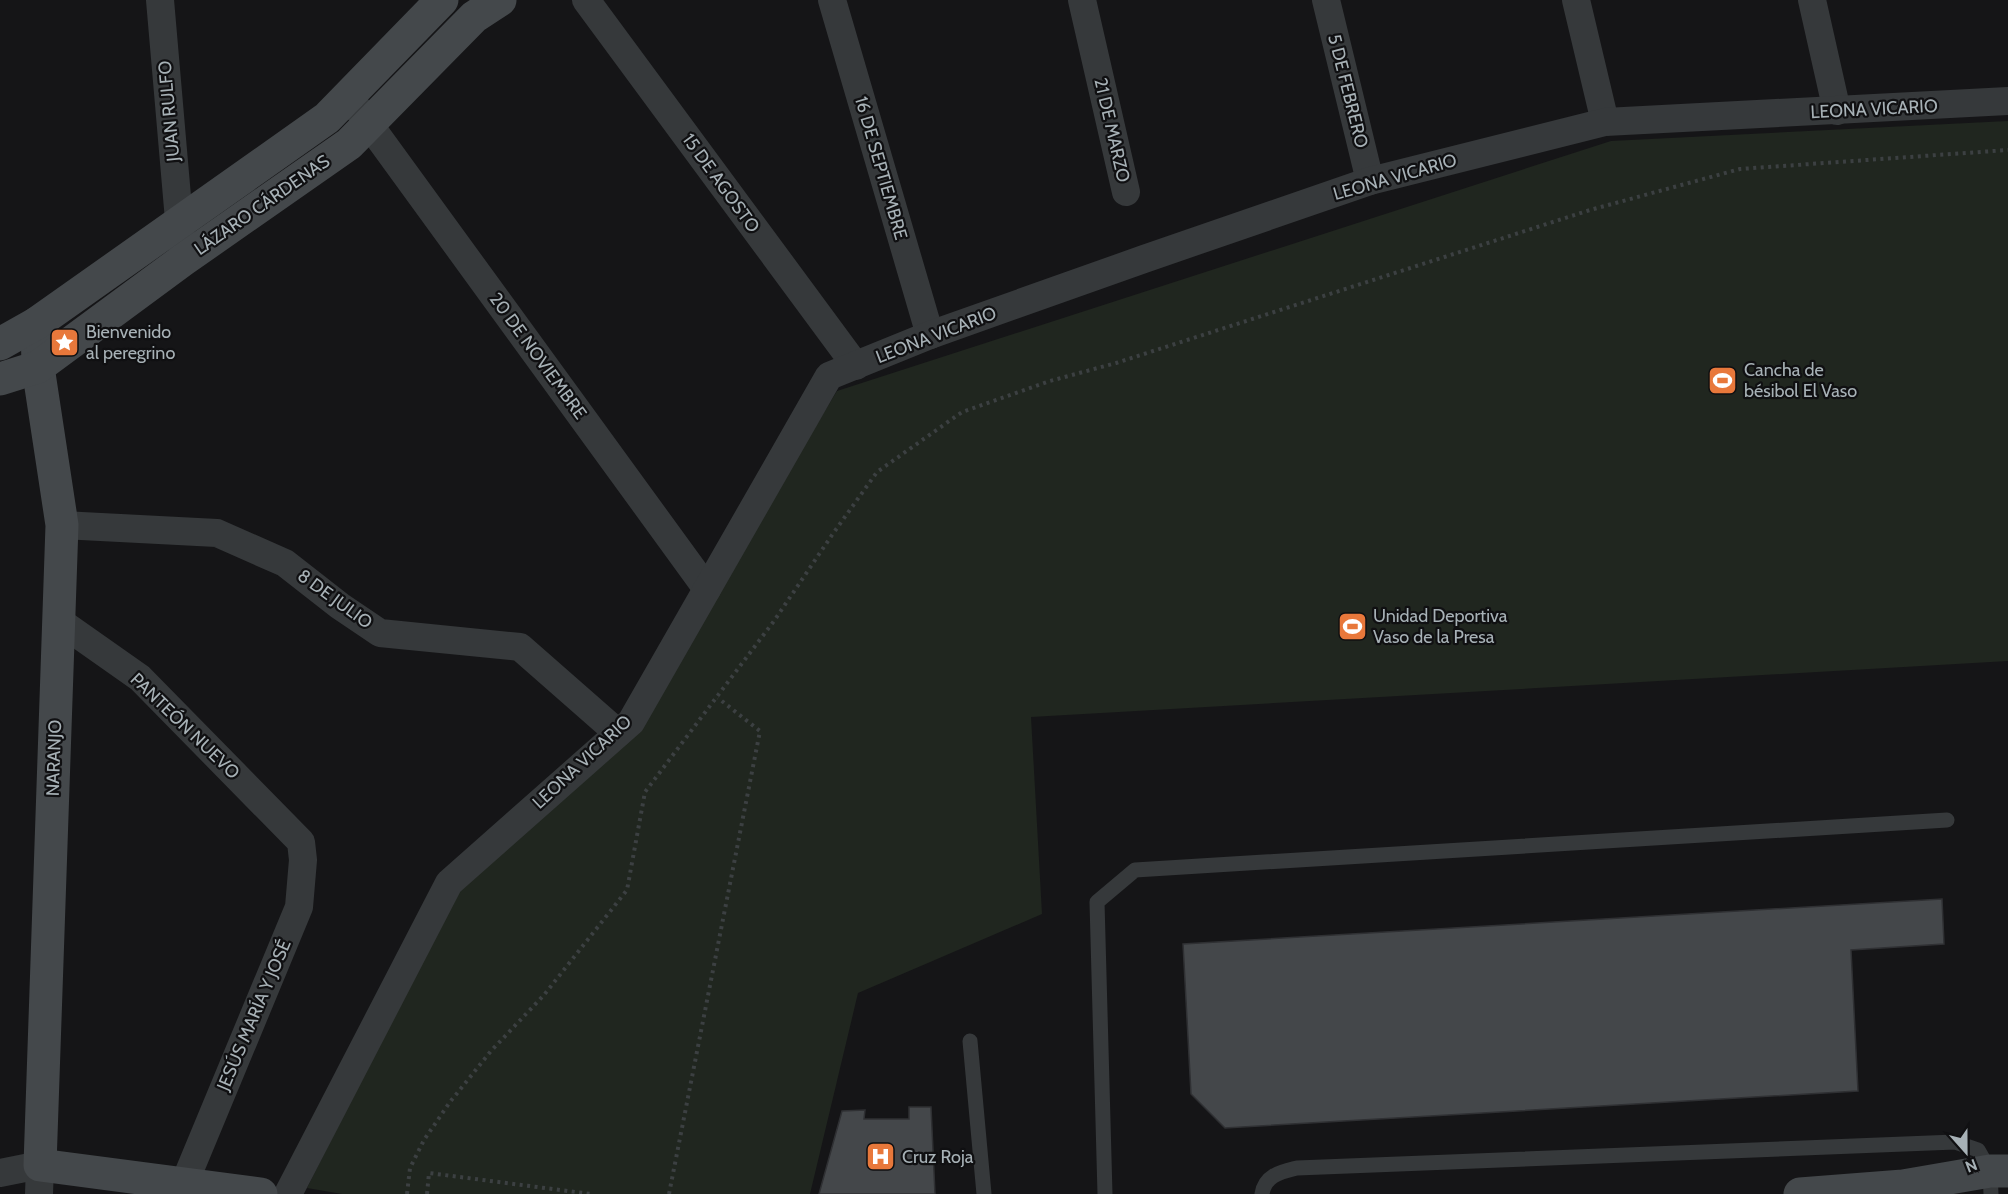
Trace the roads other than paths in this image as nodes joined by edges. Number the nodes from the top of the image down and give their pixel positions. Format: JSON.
{"nodes":[{"id":1,"x":160,"y":0,"type":"edge"},
{"id":2,"x":500,"y":0,"type":"edge"},
{"id":3,"x":586,"y":0,"type":"edge"},
{"id":4,"x":832,"y":0,"type":"edge"},
{"id":5,"x":1082,"y":0,"type":"edge"},
{"id":6,"x":1326,"y":0,"type":"edge"},
{"id":7,"x":1576,"y":0,"type":"edge"},
{"id":8,"x":1812,"y":0,"type":"edge"},
{"id":9,"x":427,"y":7,"type":"edge"},
{"id":10,"x":432,"y":60,"type":"junction"},
{"id":11,"x":348,"y":96,"type":"junction"},
{"id":12,"x":2008,"y":102,"type":"edge"},
{"id":13,"x":1837,"y":111,"type":"junction"},
{"id":14,"x":1605,"y":122,"type":"junction"},
{"id":15,"x":370,"y":124,"type":"junction"},
{"id":16,"x":1370,"y":182,"type":"junction"},
{"id":17,"x":1126,"y":192,"type":"dead end"},
{"id":18,"x":178,"y":222,"type":"junction"},
{"id":19,"x":183,"y":260,"type":"junction"},
{"id":20,"x":38,"y":323,"type":"junction"},
{"id":21,"x":930,"y":335,"type":"junction"},
{"id":22,"x":0,"y":344,"type":"edge"},
{"id":23,"x":856,"y":366,"type":"junction"},
{"id":24,"x":38,"y":367,"type":"junction"},
{"id":25,"x":0,"y":379,"type":"edge"},
{"id":26,"x":62,"y":525,"type":"junction"},
{"id":27,"x":707,"y":589,"type":"junction"},
{"id":28,"x":59,"y":621,"type":"junction"},
{"id":29,"x":618,"y":733,"type":"junction"},
{"id":30,"x":1947,"y":820,"type":"dead end"},
{"id":31,"x":301,"y":842,"type":"joint"},
{"id":32,"x":970,"y":1041,"type":"dead end"},
{"id":33,"x":0,"y":1173,"type":"edge"},
{"id":34,"x":39,"y":1179,"type":"edge"},
{"id":35,"x":1991,"y":1183,"type":"edge"},
{"id":36,"x":184,"y":1184,"type":"junction"},
{"id":37,"x":261,"y":1194,"type":"edge"},
{"id":38,"x":288,"y":1194,"type":"edge"},
{"id":39,"x":984,"y":1194,"type":"edge"},
{"id":40,"x":1105,"y":1194,"type":"edge"},
{"id":41,"x":1262,"y":1194,"type":"edge"},
{"id":42,"x":1800,"y":1194,"type":"edge"}],
"edges":[{"from":1,"to":18,"type":"street","name":"JUAN RULFO"},
{"from":2,"to":10,"type":"street","name":"LÁZARO CÁRDENAS"},
{"from":3,"to":23,"type":"street","name":"15 DE AGOSTO"},
{"from":4,"to":21,"type":"street","name":"16 DE SEPTIEMBRE"},
{"from":5,"to":17,"type":"street","name":"21 DE MARZO"},
{"from":6,"to":16,"type":"street","name":"5 DE FEBRERO"},
{"from":7,"to":14,"type":"street"},
{"from":8,"to":13,"type":"street"},
{"from":9,"to":10,"type":"street"},
{"from":9,"to":11,"type":"street","name":"LÁZARO CÁRDENAS"},
{"from":10,"to":15,"type":"street","name":"LÁZARO CÁRDENAS"},
{"from":11,"to":15,"type":"street","name":"20 DE NOVIEMBRE"},
{"from":11,"to":18,"type":"street","name":"LÁZARO CÁRDENAS"},
{"from":12,"to":13,"type":"street","name":"LEONA VICARIO"},
{"from":13,"to":14,"type":"street","name":"LEONA VICARIO"},
{"from":14,"to":16,"type":"street","name":"LEONA VICARIO"},
{"from":15,"to":19,"type":"street","name":"LÁZARO CÁRDENAS"},
{"from":15,"to":27,"type":"street","name":"20 DE NOVIEMBRE"},
{"from":16,"to":21,"type":"street","name":"LEONA VICARIO"},
{"from":18,"to":19,"type":"street","name":"JUAN RULFO"},
{"from":18,"to":20,"type":"street","name":"LÁZARO CÁRDENAS"},
{"from":19,"to":24,"type":"street","name":"LÁZARO CÁRDENAS"},
{"from":20,"to":22,"type":"street","name":"LÁZARO CÁRDENAS"},
{"from":20,"to":24,"type":"street","name":"NARANJO"},
{"from":21,"to":23,"type":"street","name":"LEONA VICARIO"},
{"from":23,"to":27,"type":"street","name":"LEONA VICARIO"},
{"from":24,"to":25,"type":"street","name":"LÁZARO CÁRDENAS"},
{"from":24,"to":26,"type":"street","name":"NARANJO"},
{"from":26,"to":28,"type":"street","name":"NARANJO"},
{"from":26,"to":29,"type":"street","name":"8 DE JULIO"},
{"from":27,"to":29,"type":"street","name":"LEONA VICARIO"},
{"from":28,"to":31,"type":"street","name":"PANTEÓN NUEVO"},
{"from":28,"to":34,"type":"street","name":"NARANJO"},
{"from":29,"to":38,"type":"street","name":"LEONA VICARIO"},
{"from":30,"to":40,"type":"lane"},
{"from":31,"to":36,"type":"street","name":"JESÚS MARÍA Y JOSÉ"},
{"from":32,"to":39,"type":"lane"},
{"from":33,"to":34,"type":"street"},
{"from":34,"to":36,"type":"street"},
{"from":35,"to":41,"type":"lane"},
{"from":35,"to":42,"type":"street"},
{"from":36,"to":37,"type":"street"}]}
